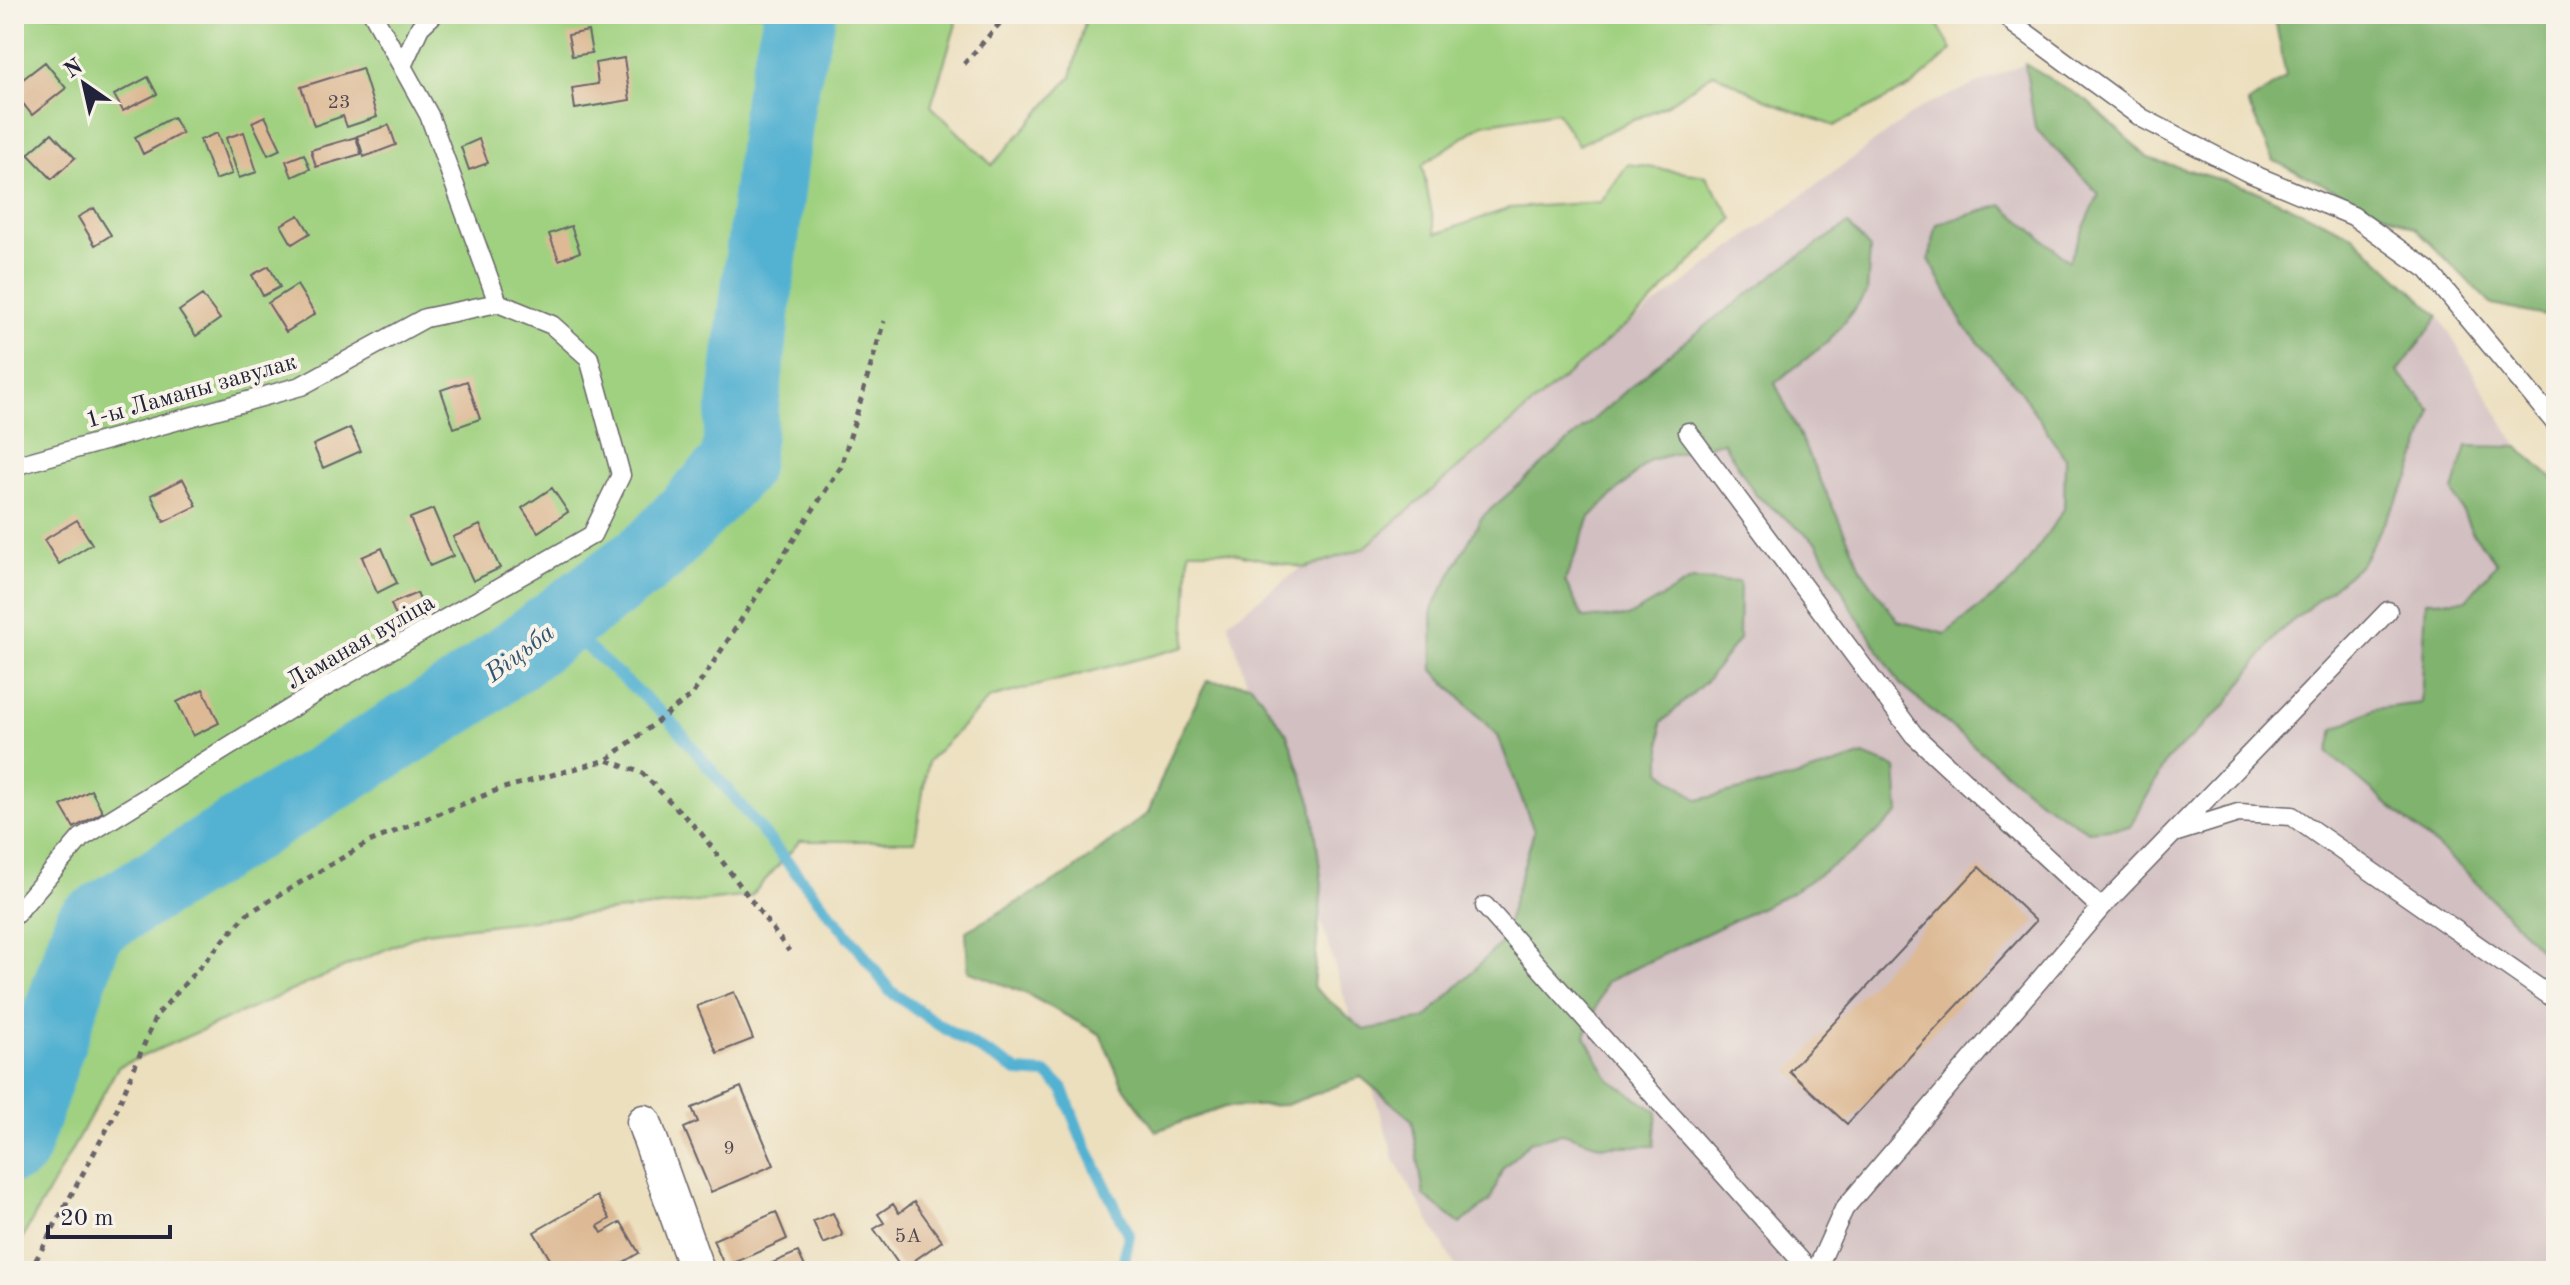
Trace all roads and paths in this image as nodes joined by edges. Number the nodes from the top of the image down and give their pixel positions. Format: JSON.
{"nodes":[{"id":1,"x":373,"y":14,"type":"edge"},
{"id":2,"x":434,"y":14,"type":"edge"},
{"id":3,"x":1008,"y":14,"type":"edge"},
{"id":4,"x":2006,"y":14,"type":"edge"},
{"id":5,"x":964,"y":64,"type":"dead end"},
{"id":6,"x":402,"y":66,"type":"junction"},
{"id":7,"x":498,"y":303,"type":"junction"},
{"id":8,"x":884,"y":321,"type":"dead end"},
{"id":9,"x":2556,"y":420,"type":"edge"},
{"id":10,"x":1688,"y":432,"type":"dead end"},
{"id":11,"x":14,"y":466,"type":"edge"},
{"id":12,"x":2388,"y":611,"type":"dead end"},
{"id":13,"x":607,"y":760,"type":"junction"},
{"id":14,"x":2171,"y":834,"type":"junction"},
{"id":15,"x":1485,"y":906,"type":"dead end"},
{"id":16,"x":2101,"y":908,"type":"junction"},
{"id":17,"x":14,"y":916,"type":"edge"},
{"id":18,"x":789,"y":951,"type":"dead end"},
{"id":19,"x":2556,"y":1000,"type":"edge"},
{"id":20,"x":644,"y":1122,"type":"dead end"},
{"id":21,"x":30,"y":1271,"type":"edge"},
{"id":22,"x":697,"y":1271,"type":"edge"},
{"id":23,"x":1813,"y":1271,"type":"edge"}],
"edges":[{"from":1,"to":6,"type":"lane"},
{"from":2,"to":6,"type":"lane"},
{"from":3,"to":5,"type":"path"},
{"from":4,"to":9,"type":"lane"},
{"from":6,"to":7,"type":"lane"},
{"from":7,"to":11,"type":"lane","name":"1-ы Ламаны завулак"},
{"from":7,"to":17,"type":"lane","name":"Ламаная вуліца"},
{"from":8,"to":13,"type":"path"},
{"from":10,"to":16,"type":"lane"},
{"from":12,"to":14,"type":"lane"},
{"from":13,"to":18,"type":"path"},
{"from":13,"to":21,"type":"path"},
{"from":14,"to":16,"type":"lane"},
{"from":14,"to":19,"type":"lane"},
{"from":15,"to":23,"type":"lane"},
{"from":16,"to":23,"type":"lane"},
{"from":20,"to":22,"type":"street"}]}
